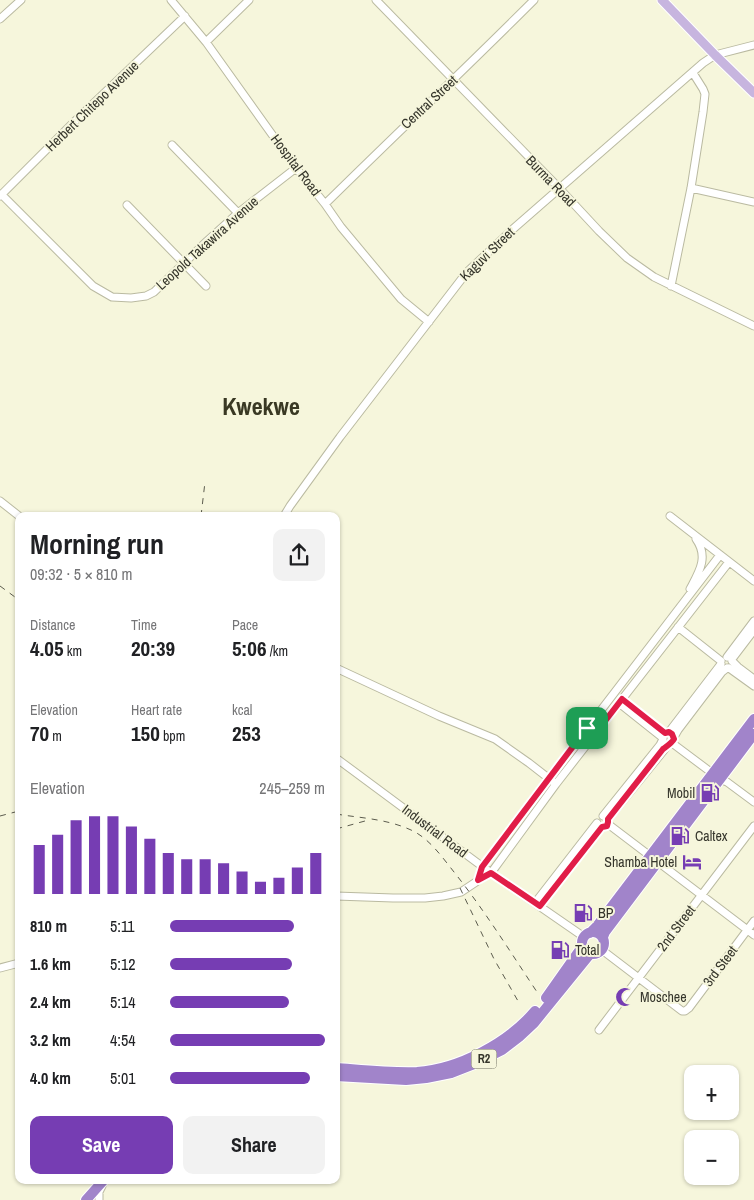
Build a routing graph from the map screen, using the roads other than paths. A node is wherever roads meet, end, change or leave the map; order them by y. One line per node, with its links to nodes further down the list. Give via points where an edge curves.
1 (21, 0): 8 (street)
2 (171, 0): 7 (street, Hospital Road)
3 (249, 0): 9 (street)
4 (376, 0): 13 (street, Burma Road)
5 (534, 0): 13 (street, Central Street)
6 (662, 0): 11 (main road)
7 (185, 16): 9 (street, Hospital Road); 19 (street, Herbert Chitepo Avenue)
8 (0, 19)
9 (206, 42): 16 (street, Hospital Road)
10 (754, 45): 11 (street)
11 (715, 55): 12 (street, Kaguvi Street); 14 (main road)
12 (693, 72): 17 (street, Kaguvi Street); 18 (street, via 705,94)
13 (453, 80): 17 (street, Burma Road); 21 (street, Central Street)
14 (754, 92)
15 (172, 145): 23 (street)
16 (296, 168): 21 (street, Hospital Road); 23 (street, Leopold Takawira Avenue)
17 (559, 188): 26 (street, Burma Road, via 627,258); 27 (street, Kaguvi Street, via 467,272)
18 (691, 188): 20 (street); 26 (street)
19 (1, 195): 24 (street, Leopold Takawira Avenue, via 93,286 112,297 146,296)
20 (754, 202)
21 (325, 204): 27 (street, Hospital Road, via 401,299)
22 (127, 205): 24 (street)
23 (238, 213): 24 (street, Leopold Takawira Avenue)
24 (184, 263): 25 (street)
25 (206, 286)
26 (671, 286): 28 (street, Burma Road)
27 (429, 322): 31 (street, Kaguvi Street, via 329,451)
28 (754, 326)
29 (0, 501): 30 (street)
30 (15, 512)
31 (286, 512)
32 (670, 516): 33 (street)
33 (694, 535): 34 (street); 37 (street, via 703,556)
34 (720, 555): 35 (street); 37 (street)
35 (729, 562): 36 (street); 39 (street)
36 (754, 581)
37 (684, 603): 47 (street)
38 (754, 621): 41 (street)
39 (679, 626): 41 (street); 45 (street)
40 (754, 630): 41 (street)
41 (727, 662): 43 (street); 44 (street); 50 (street)
42 (340, 670): 53 (street, via 495,739)
43 (754, 679)
44 (754, 686)
45 (621, 701): 48 (street); 50 (street)
46 (754, 719): 52 (highway, R2)
47 (587, 728): 48 (street); 53 (street)
48 (595, 734): 54 (street)
49 (754, 734): 52 (highway, R2)
50 (669, 738): 52 (street); 56 (street, via 660,745)
51 (340, 761): 59 (street, Industrial Road)
52 (719, 776): 55 (street); 58 (highway, R2)
53 (549, 778): 54 (street); 59 (street)
54 (556, 784): 60 (street)
55 (754, 802)
56 (604, 822): 58 (street); 64 (street)
57 (754, 826): 62 (street, 2nd Street)
58 (654, 859): 62 (street); 65 (highway, R2)
59 (482, 867): 60 (street, Industrial Road); 61 (street)
60 (491, 873): 61 (street); 64 (street, Industrial Road)
61 (478, 880): 63 (street, via 461,892 443,896)
62 (701, 895): 67 (street); 75 (street, 2nd Street)
63 (340, 896)
64 (538, 904): 69 (street, Industrial Road)
65 (618, 906): 68 (highway, R2); 69 (highway, R2)
66 (754, 922): 67 (street, 3rd Steet)
67 (751, 932): 75 (street, 3rd Steet, via 685,1011)
68 (603, 937): 69 (highway, via 597,933); 70 (highway, R2)
69 (585, 939): 71 (highway, via 587,953); 74 (highway, R2)
70 (602, 950): 71 (highway, via 598,954); 75 (street)
71 (590, 954): 74 (highway, R2)
72 (15, 964): 73 (street)
73 (0, 968)
74 (568, 975): 77 (highway, R2, via 519,1027 465,1060 420,1072); 78 (highway, R2, via 534,1023 502,1050 474,1064 451,1073 419,1079)
75 (638, 979): 76 (street, 2nd Street)
76 (599, 1030)
77 (340, 1068)
78 (340, 1076)
79 (101, 1184): 81 (highway)
80 (103, 1184): 82 (street)
81 (86, 1200)
82 (99, 1200)

